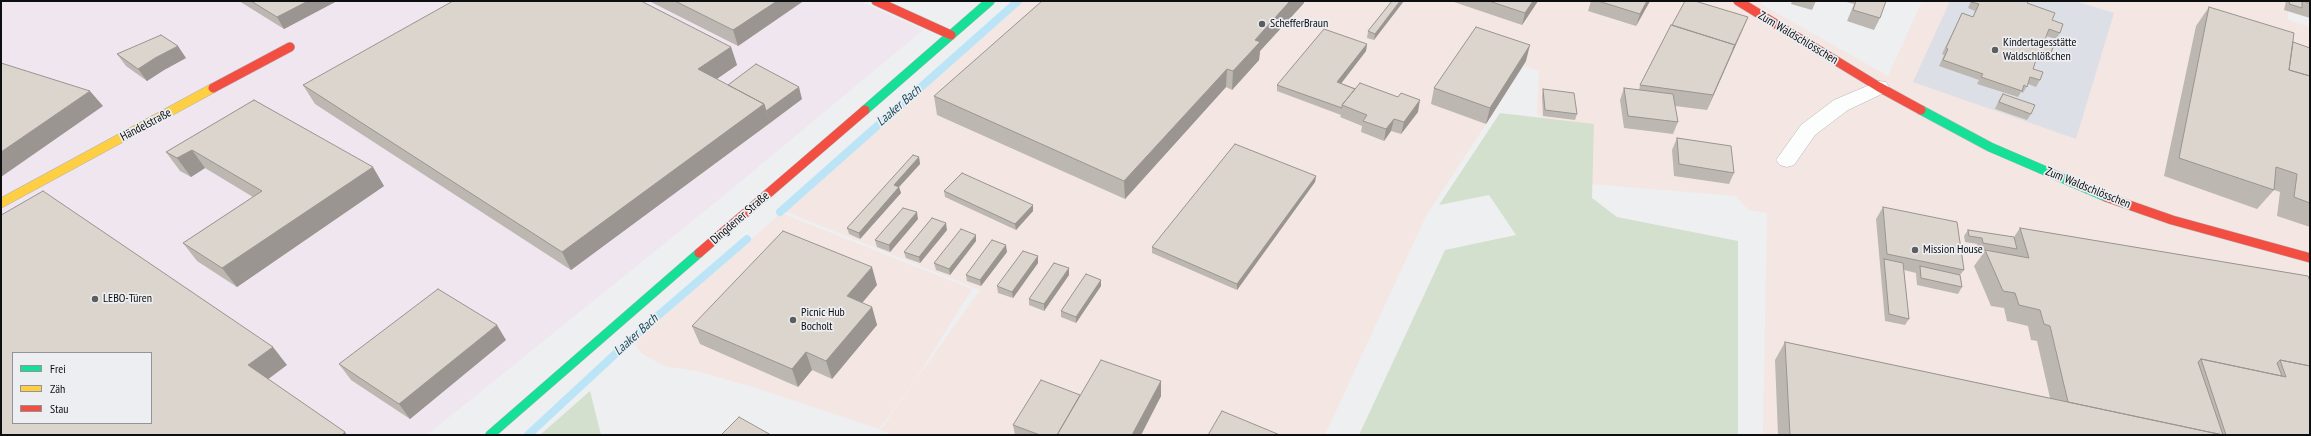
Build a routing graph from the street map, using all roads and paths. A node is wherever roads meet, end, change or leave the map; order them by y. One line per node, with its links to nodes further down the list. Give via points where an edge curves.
1 (876, 1): 4 (street)
2 (990, 1): 4 (street, Dingdener Straße)
3 (1738, 1): 6 (street, Zum Waldschlösschen)
4 (951, 35): 10 (street, Dingdener Straße)
5 (290, 47): 8 (street, Händelstraße)
6 (1879, 87): 7 (street, via 1841,105 1808,130); 9 (street, Zum Waldschlösschen, via 1990,147 2095,193 2172,220)
7 (1787, 160)
8 (1, 203)
9 (2310, 258)
10 (490, 435)

